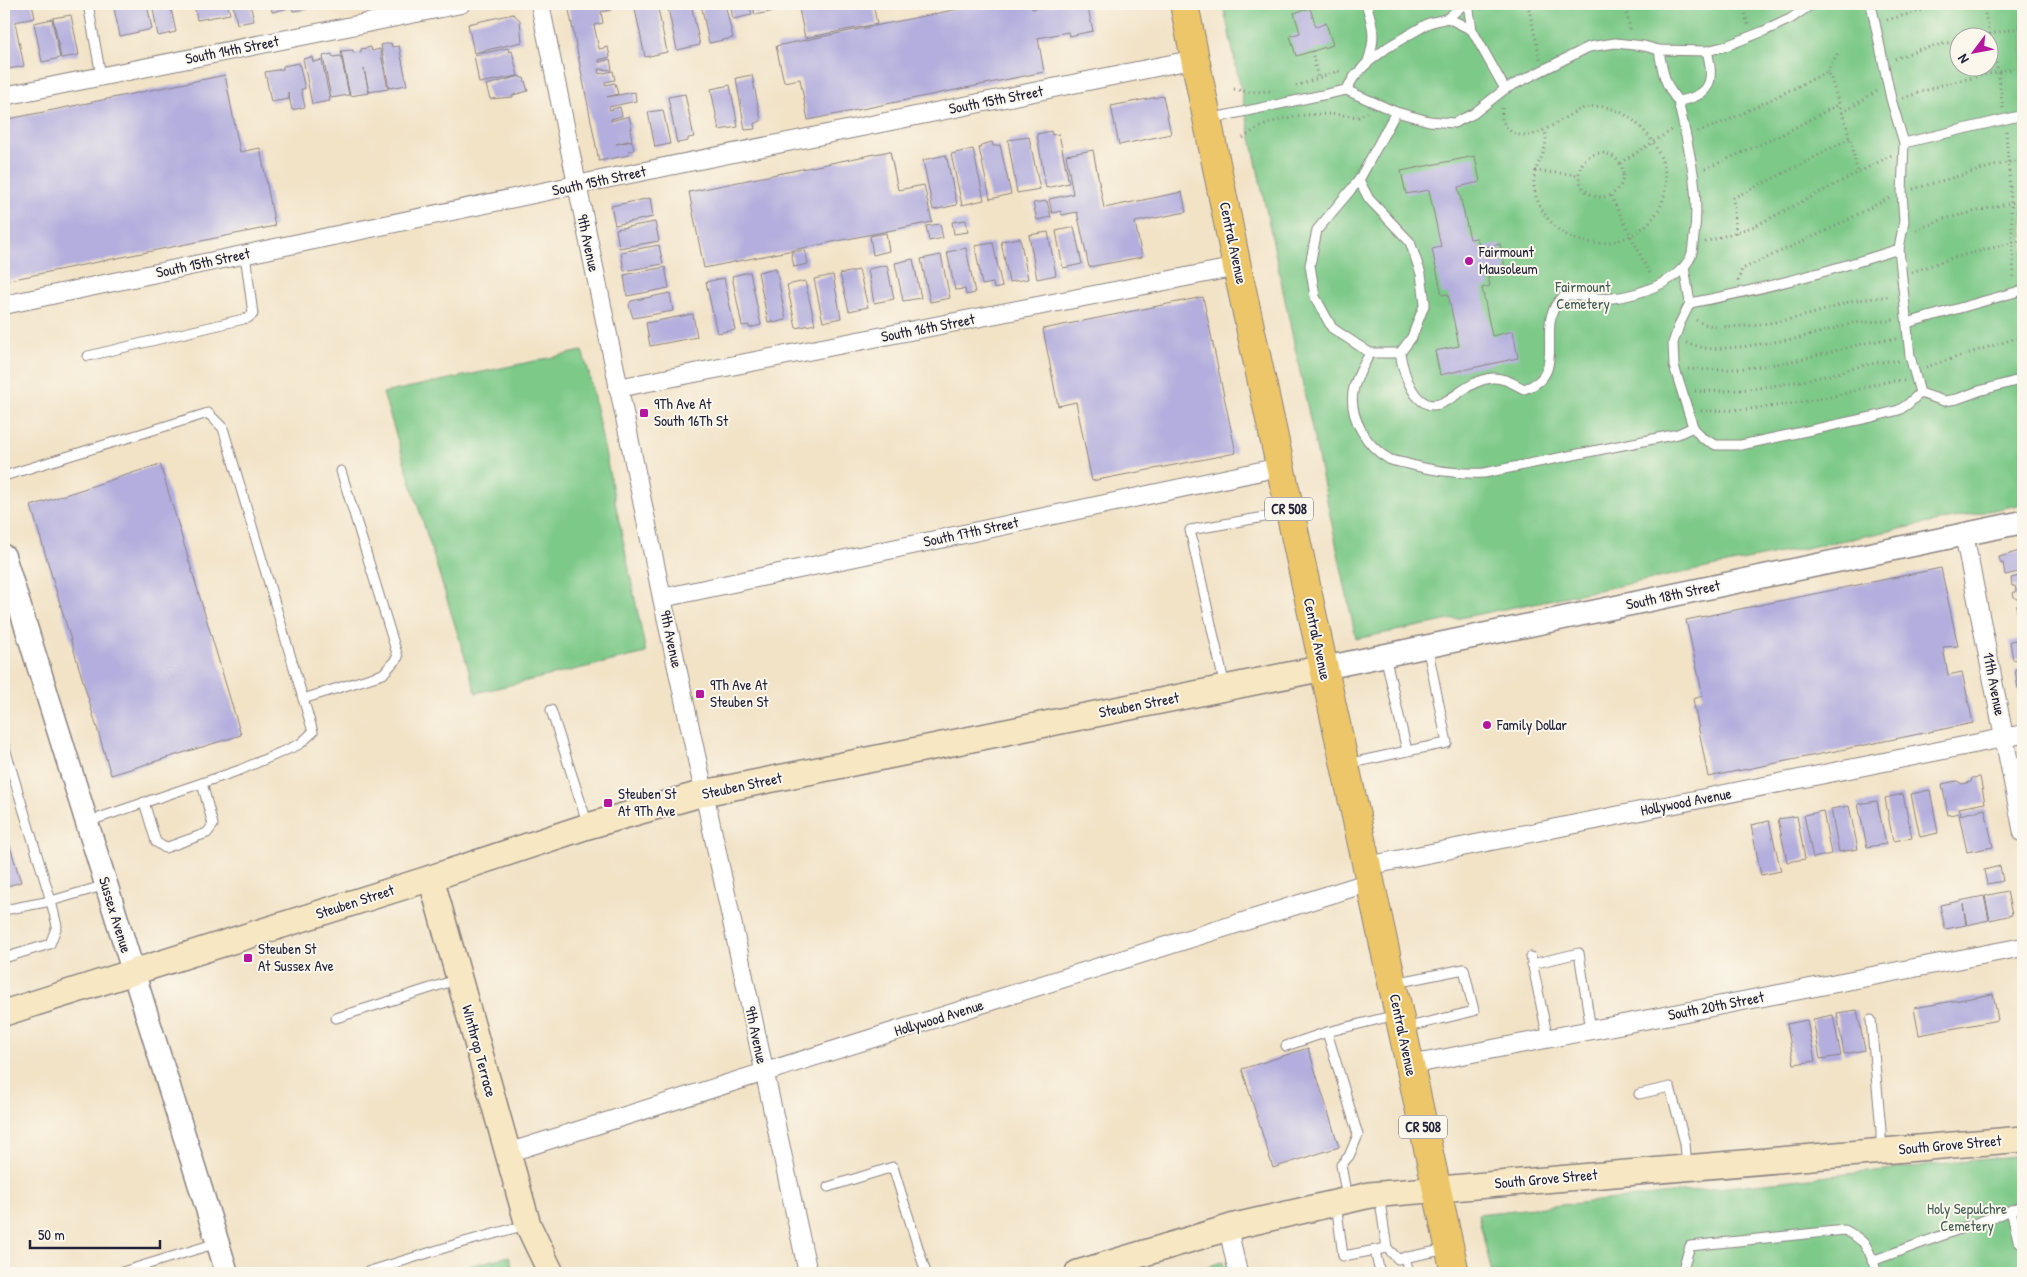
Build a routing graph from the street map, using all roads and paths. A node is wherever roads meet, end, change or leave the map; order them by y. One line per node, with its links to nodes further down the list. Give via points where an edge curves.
1 (88, 4): 35 (lane)
2 (461, 4): 35 (street, South 14th Street)
3 (540, 4): 72 (street, 9th Avenue)
4 (1184, 4): 28 (main road, Central Avenue / CR 508)
5 (1366, 4): 30 (lane, via 1373,24 1373,48)
6 (1500, 4): 14 (path)
7 (1528, 4): 32 (path)
8 (1624, 4): 21 (path)
9 (1743, 4): 18 (path)
10 (1812, 4): 27 (lane, via 1764,31)
11 (1871, 4): 40 (lane)
12 (1944, 4): 16 (path)
13 (1983, 4): 19 (path)
14 (1467, 6): 15 (lane); 20 (lane)
15 (1448, 18): 20 (lane); 30 (lane, via 1429,23)
16 (1882, 22)
17 (2023, 27): 22 (path)
18 (1748, 28)
19 (1989, 28)
20 (1472, 30): 45 (lane)
21 (1631, 32)
22 (2000, 32)
23 (1950, 42): 29 (path)
24 (1659, 50): 27 (lane); 32 (lane, via 1615,43 1589,47); 48 (lane, via 1666,84)
25 (1312, 51): 37 (path)
26 (1839, 51): 33 (path)
27 (1707, 52): 48 (lane, via 1712,79 1707,88 1696,96)
28 (1196, 59): 54 (main road, Central Avenue / CR 508); 72 (street, South 15th Street)
29 (1890, 61)
30 (1366, 64): 36 (lane)
31 (2023, 66): 34 (path)
32 (1542, 69): 45 (lane)
33 (1827, 72): 50 (path); 58 (path, via 1729,120)
34 (2000, 72)
35 (100, 76): 46 (street, South 14th Street)
36 (1354, 77): 37 (path, via 1338,71); 44 (lane)
37 (1318, 78): 41 (path)
38 (1972, 78): 47 (path)
39 (1999, 78): 55 (path)
40 (1888, 85): 52 (path); 62 (lane)
41 (1293, 86)
42 (1234, 89): 43 (path, via 1248,92)
43 (1278, 90)
44 (1346, 90): 49 (lane); 54 (lane)
45 (1501, 91): 51 (lane, via 1473,114 1454,122 1429,122); 57 (path, via 1502,116 1510,130 1525,135)
46 (4, 96)
47 (1899, 100)
48 (1678, 101): 56 (lane)
49 (1376, 103): 51 (lane); 59 (path, via 1362,117 1316,114 1284,119 1254,129)
50 (1839, 104): 52 (path); 67 (path, via 1781,136)
51 (1396, 112): 71 (lane)
52 (1842, 113): 60 (path)
53 (2023, 114): 55 (lane)
54 (1208, 119): 86 (main road, Central Avenue / CR 508)
55 (2005, 119): 62 (lane); 65 (path)
56 (1683, 124): 58 (lane); 61 (path)
57 (1545, 130): 61 (path, via 1578,110 1594,106 1623,113 1640,125); 68 (path, via 1546,144)
58 (1686, 136): 87 (lane, via 1697,217 1692,255)
59 (1243, 138)
60 (1850, 138): 69 (path); 78 (path, via 1732,198)
61 (1653, 143): 66 (path); 80 (path, via 1663,162 1664,198 1657,214)
62 (1904, 143): 84 (lane, via 1904,221)
63 (1894, 154): 69 (path)
64 (2023, 159): 65 (path)
65 (2008, 162): 73 (path); 77 (path)
66 (1620, 163): 70 (path, via 1608,154 1598,153 1585,161); 75 (path, via 1624,175 1622,183)
67 (1702, 170)
68 (1535, 171): 70 (path); 80 (path, via 1534,188 1543,210 1566,234 1596,244)
69 (1858, 174): 78 (path, via 1788,211)
70 (1579, 175): 75 (path, via 1588,193)
71 (1359, 180): 101 (lane, via 1317,230 1310,265 1315,297 1332,328); 102 (lane, via 1369,199 1410,242 1421,274 1425,303 1412,337)
72 (576, 185): 85 (street, South 15th Street); 109 (street, 9th Avenue)
73 (1912, 189)
74 (1893, 195): 92 (path, via 1830,229 1742,269 1738,276)
75 (1611, 196): 80 (path)
76 (2023, 200): 77 (path)
77 (2011, 202): 79 (path); 83 (path)
78 (1736, 232): 82 (path)
79 (1911, 232)
80 (1632, 236): 90 (path)
81 (2023, 240): 83 (path)
82 (1702, 242)
83 (2013, 242): 88 (path); 89 (path)
84 (1899, 249): 92 (lane, via 1840,268); 97 (lane)
85 (245, 254): 95 (street, South 15th Street); 103 (lane, via 252,314 248,318)
86 (1237, 267): 109 (street, South 16th Street); 114 (main road, Central Avenue / CR 508)
87 (1684, 267): 90 (lane); 94 (lane)
88 (1912, 272)
89 (2014, 283)
90 (1656, 286): 102 (lane, via 1612,298 1567,295 1558,302 1552,314 1546,376 1537,385 1524,389 1507,380 1494,378 1468,386 1442,403 1424,402 1413,393 1407,381)
91 (2023, 290): 97 (lane)
92 (1737, 294): 94 (lane)
93 (1890, 296): 96 (path, via 1852,302 1786,320 1748,325 1713,326)
94 (1690, 302): 113 (lane, via 1673,343 1674,366)
95 (4, 305)
96 (1693, 318)
97 (1903, 321): 100 (path, via 1853,323 1800,338 1741,347 1708,349); 111 (lane)
98 (2023, 336): 106 (path)
99 (1900, 339): 105 (path, via 1736,369)
100 (1680, 342)
101 (1370, 353): 102 (lane); 113 (lane, via 1354,390 1352,408 1360,428 1390,459 1427,469 1461,474 1484,473 1678,434)
102 (1400, 353)
103 (88, 356)
104 (1903, 361): 110 (path, via 1876,362 1816,378 1760,386)
105 (1683, 368)
106 (1923, 368)
107 (2023, 379): 111 (lane, via 1944,401)
108 (1906, 382): 112 (path, via 1886,381 1838,395 1783,405)
109 (618, 388): 121 (street, 9th Avenue)
110 (1688, 390)
111 (1920, 393): 113 (lane, via 1898,410 1741,445 1716,446 1702,438)
112 (1696, 411)
113 (1693, 427)
114 (1280, 467): 117 (main road, Central Avenue / CR 508); 121 (street, South 17th Street)
115 (341, 471): 126 (lane, via 398,657 383,674)
116 (4, 476): 126 (lane, via 208,413 223,428)
117 (1290, 512): 124 (main road, Central Avenue / CR 508); 125 (lane, via 1190,530)
118 (2023, 522): 119 (street, South 18th Street)
119 (1964, 534): 122 (street, South 18th Street); 129 (street, 11th Avenue)
120 (4, 556): 136 (street, Sussex Avenue)
121 (662, 598): 134 (street, 9th Avenue)
122 (1427, 646): 123 (street, South 18th Street); 131 (lane, via 1447,743)
123 (1385, 655): 124 (street, South 18th Street); 131 (lane)
124 (1324, 668): 125 (main road, Steuben Street); 132 (main road, Central Avenue / CR 508)
125 (1226, 688): 134 (main road, Steuben Street)
126 (303, 699): 133 (lane, via 313,732 300,744)
127 (552, 710): 137 (lane)
128 (2023, 734): 129 (street, Hollywood Avenue)
129 (2004, 737): 138 (street, 11th Avenue); 139 (street, Hollywood Avenue)
130 (4, 745): 142 (lane)
131 (1407, 751): 132 (lane)
132 (1345, 765): 139 (main road, Central Avenue / CR 508)
133 (202, 783): 135 (lane); 135 (lane, via 213,825 207,833 166,848 156,842)
134 (704, 793): 137 (main road, Steuben Street); 158 (street, 9th Avenue)
135 (144, 802): 136 (lane)
136 (86, 822): 141 (street, Sussex Avenue)
137 (588, 826): 140 (main road, Steuben Street)
138 (2023, 833)
139 (1368, 874): 148 (main road, Central Avenue / CR 508); 158 (street, Hollywood Avenue)
140 (431, 878): 146 (main road, Steuben Street); 147 (main road, Winthrop Terrace)
141 (106, 884): 142 (lane); 146 (street, Sussex Avenue)
142 (51, 901): 143 (lane); 145 (lane, via 57,926 50,944)
143 (4, 910)
144 (2023, 947): 153 (street, South 20th Street)
145 (4, 958)
146 (133, 972): 149 (main road, Steuben Street); 172 (street, Sussex Avenue)
147 (459, 979): 150 (lane); 162 (main road, Winthrop Terrace)
148 (1392, 984): 152 (main road, Central Avenue / CR 508); 152 (lane, via 1464,969 1474,1011)
149 (4, 1013)
150 (336, 1018)
151 (1871, 1020): 161 (lane)
152 (1400, 1021): 154 (lane); 157 (main road, Central Avenue / CR 508)
153 (1591, 1030): 155 (street, South 20th Street); 155 (lane, via 1579,953 1531,960)
154 (1327, 1032): 156 (lane); 167 (lane, via 1358,1135 1342,1166)
155 (1548, 1039): 157 (street, South 20th Street)
156 (1286, 1046)
157 (1410, 1065): 165 (main road, Central Avenue / CR 508)
158 (764, 1073): 162 (street, Hollywood Avenue); 184 (street, 9th Avenue)
159 (1639, 1094): 163 (lane, via 1670,1087 1685,1143)
160 (2023, 1139): 161 (main road, South Grove Street)
161 (1880, 1151): 163 (main road, South Grove Street)
162 (507, 1153): 170 (main road, Winthrop Terrace)
163 (1687, 1168): 165 (main road, South Grove Street)
164 (828, 1187): 185 (lane, via 892,1167)
165 (1436, 1188): 166 (main road, South Grove Street); 177 (main road, Central Avenue / CR 508)
166 (1379, 1194): 167 (main road, South Grove Street); 174 (lane)
167 (1341, 1202): 171 (main road, South Grove Street); 175 (lane, via 1343,1256)
168 (2023, 1206): 169 (lane)
169 (2011, 1210): 173 (lane, via 2018,1240); 178 (lane)
170 (528, 1225): 181 (lane); 182 (main road, Winthrop Terrace); 183 (main road, Winthrop Terrace)
171 (1228, 1228): 186 (main road, South Grove Street); 187 (street)
172 (217, 1243): 179 (lane); 180 (street, Sussex Avenue)
173 (2023, 1245)
174 (1387, 1248): 175 (lane); 176 (lane, via 1398,1259)
175 (1375, 1251): 188 (lane)
176 (1405, 1258): 177 (lane); 189 (lane)
177 (1452, 1261)
178 (1872, 1261): 190 (lane, via 1862,1239 1844,1230 1690,1246 1684,1265); 191 (lane)
179 (119, 1273)
180 (227, 1273)
181 (364, 1273)
182 (533, 1273)
183 (551, 1273)
184 (808, 1273)
185 (926, 1273)
186 (1078, 1273)
187 (1238, 1273)
188 (1380, 1273)
189 (1408, 1273)
190 (1686, 1273)
191 (1876, 1273)

